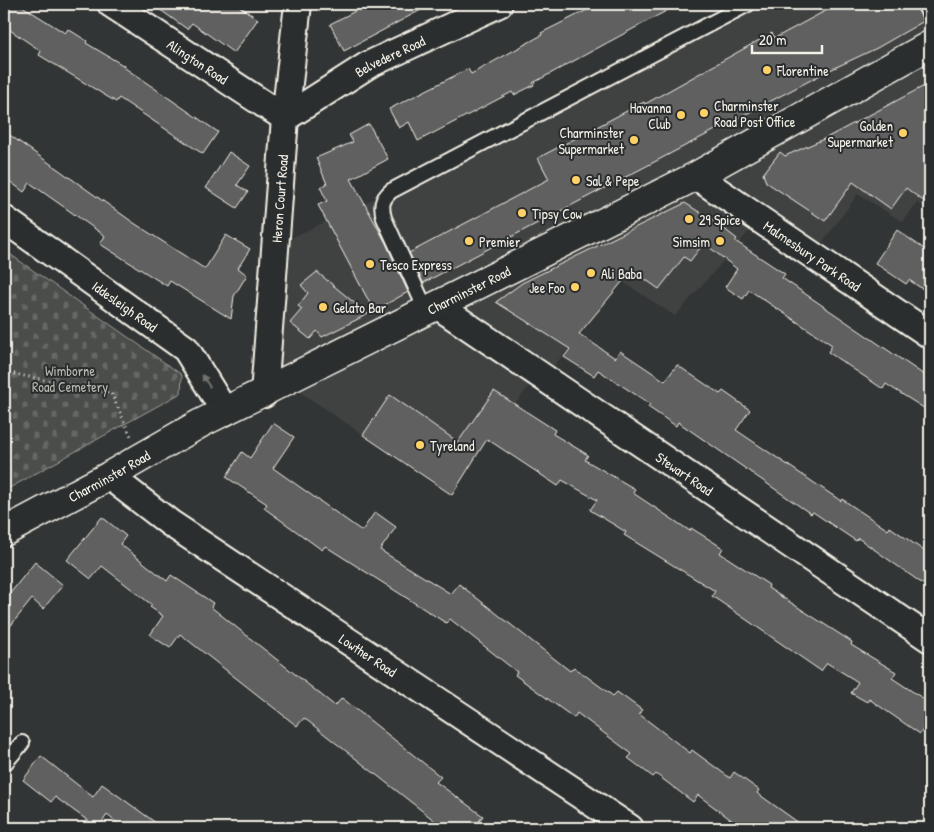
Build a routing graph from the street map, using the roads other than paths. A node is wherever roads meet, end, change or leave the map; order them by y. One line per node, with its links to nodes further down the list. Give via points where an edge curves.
1 (111, 4): 8 (street, Alington Road)
2 (298, 4): 8 (street, Heron Court Road)
3 (499, 4): 8 (street, Belvedere Road, via 368,65)
4 (748, 4): 11 (lane, via 383,198 384,218)
5 (924, 4): 6 (lane)
6 (930, 14)
7 (930, 45): 9 (main road, Charminster Road)
8 (285, 118): 13 (street, Heron Court Road)
9 (696, 176): 11 (main road, Charminster Road); 12 (street, Malmesbury Park Road)
10 (4, 218): 14 (street, Iddesleigh Road, one-way to 10, via 186,350)
11 (433, 309): 13 (main road, Charminster Road); 17 (street, Stewart Road)
12 (930, 335)
13 (264, 394): 14 (main road, Charminster Road)
14 (225, 412): 15 (main road, Charminster Road)
15 (109, 476): 16 (main road, Charminster Road); 20 (street, Lowther Road, via 170,522)
16 (4, 532)
17 (930, 639)
18 (22, 744): 19 (lane)
19 (4, 764)
20 (630, 828)

